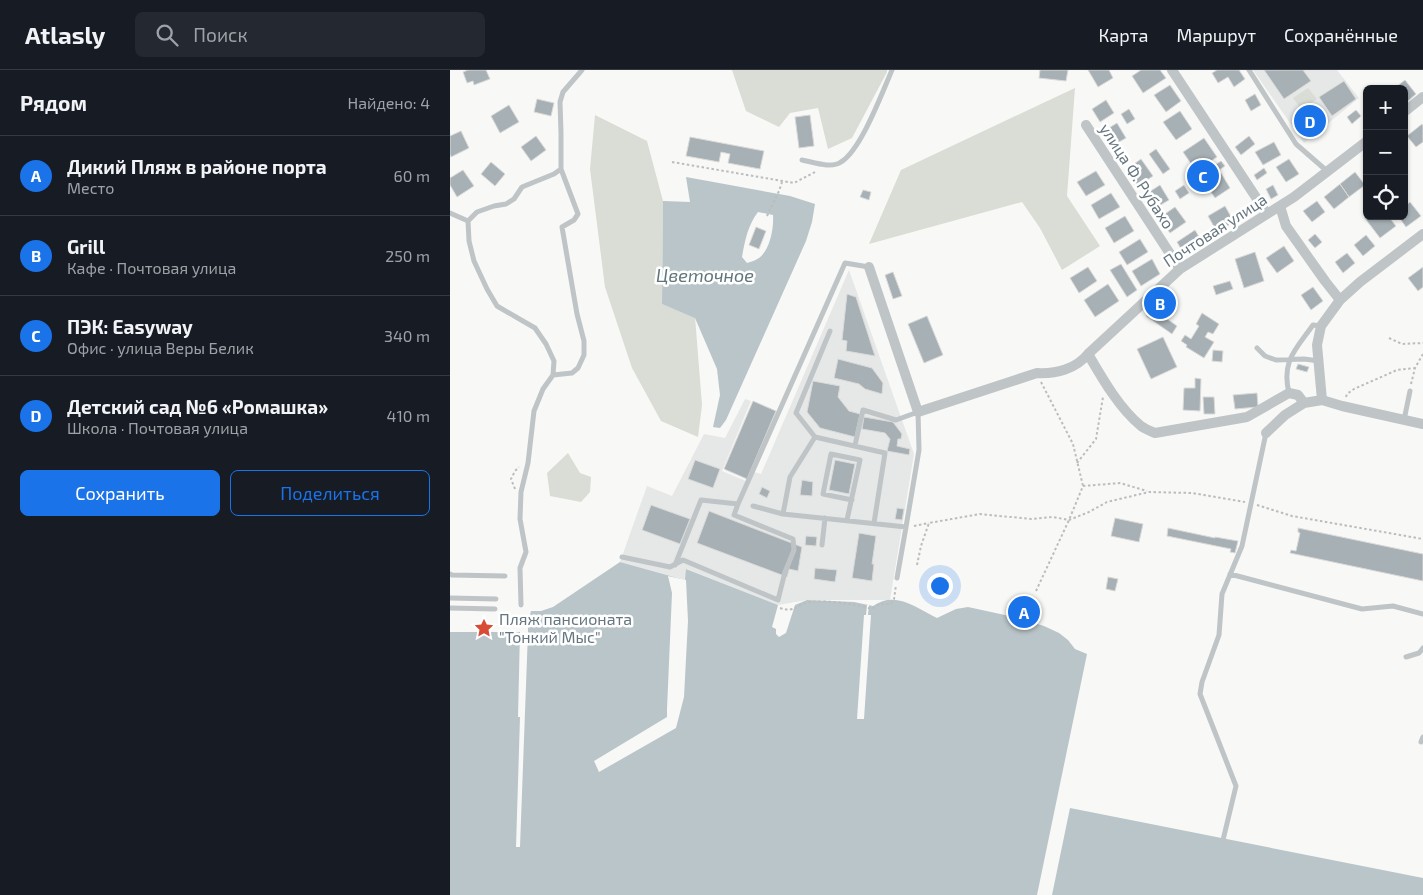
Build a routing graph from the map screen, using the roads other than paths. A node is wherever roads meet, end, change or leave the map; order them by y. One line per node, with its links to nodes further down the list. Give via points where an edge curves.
1 (582, 70): 10 (lane, via 560,102)
2 (892, 70): 9 (lane, via 852,152 840,163 828,165)
3 (1172, 70): 14 (street)
4 (1249, 70): 11 (lane, via 1296,144)
5 (1423, 97): 6 (street)
6 (1408, 109)
7 (1086, 125): 18 (street, улица Ф. Рубахо)
8 (1363, 144): 11 (street, Почтовая улица)
9 (802, 160)
10 (561, 169): 15 (lane, via 522,187 506,204 477,212); 26 (lane, via 578,214 562,227 584,355 572,373)
11 (1327, 171): 12 (street, Почтовая улица)
12 (1280, 206): 14 (street, Почтовая улица); 19 (street, via 1286,226)
13 (450, 213): 15 (lane)
14 (1266, 214): 18 (street, Почтовая улица)
15 (468, 221): 26 (lane, via 474,261 487,289 497,306 535,328 554,361)
16 (1423, 234): 19 (street)
17 (869, 267): 31 (street); 38 (lane, via 844,263)
18 (1180, 269): 23 (street, Почтовая улица)
19 (1340, 300): 20 (street)
20 (1321, 326): 24 (lane, via 1313,325); 25 (street, via 1317,345)
21 (830, 331): 35 (lane, via 796,413)
22 (1257, 348): 24 (lane, via 1276,360)
23 (1088, 354): 28 (street, via 1124,408 1142,427 1155,433 1246,417); 31 (street, Почтовая улица, via 1082,362 1051,374 1037,373)
24 (1289, 359): 25 (lane); 28 (lane, via 1286,381)
25 (1319, 361): 29 (street)
26 (553, 376): 54 (lane, via 543,389 534,411 528,463 520,492 520,520 526,552 520,568)
27 (1410, 391): 32 (lane)
28 (1289, 393): 30 (street, via 1298,395)
29 (1322, 400): 30 (street); 32 (street)
30 (1304, 403): 34 (street)
31 (918, 412): 36 (lane, via 896,420 863,410); 44 (lane, via 919,450)
32 (1404, 420): 33 (street)
33 (1423, 424)
34 (1266, 433): 49 (lane, via 1242,546)
35 (815, 437): 36 (lane); 40 (lane, via 790,477)
36 (855, 445): 43 (lane, via 884,452)
37 (852, 500): 37 (lane, via 860,460 831,454 823,494); 42 (lane)
38 (738, 504): 47 (lane, via 701,500); 47 (lane, via 734,515 793,539 794,550 778,600 683,560)
39 (753, 506): 40 (lane)
40 (782, 514): 41 (lane)
41 (826, 518): 42 (lane); 45 (lane)
42 (847, 520): 43 (lane)
43 (874, 523): 44 (lane)
44 (906, 527): 51 (lane)
45 (822, 545)
46 (622, 557): 47 (lane, via 670,567)
47 (675, 565)
48 (450, 574): 50 (lane)
49 (1230, 574): 57 (lane, via 1362,609 1393,606); 60 (lane, via 1222,594 1219,635 1200,694 1236,786)
50 (505, 576)
51 (897, 578)
52 (450, 598): 53 (lane)
53 (496, 599)
54 (520, 605)
55 (450, 608): 56 (lane)
56 (494, 609)
57 (1423, 614)
58 (1423, 648): 59 (lane)
59 (1406, 657)
60 (1223, 840)

